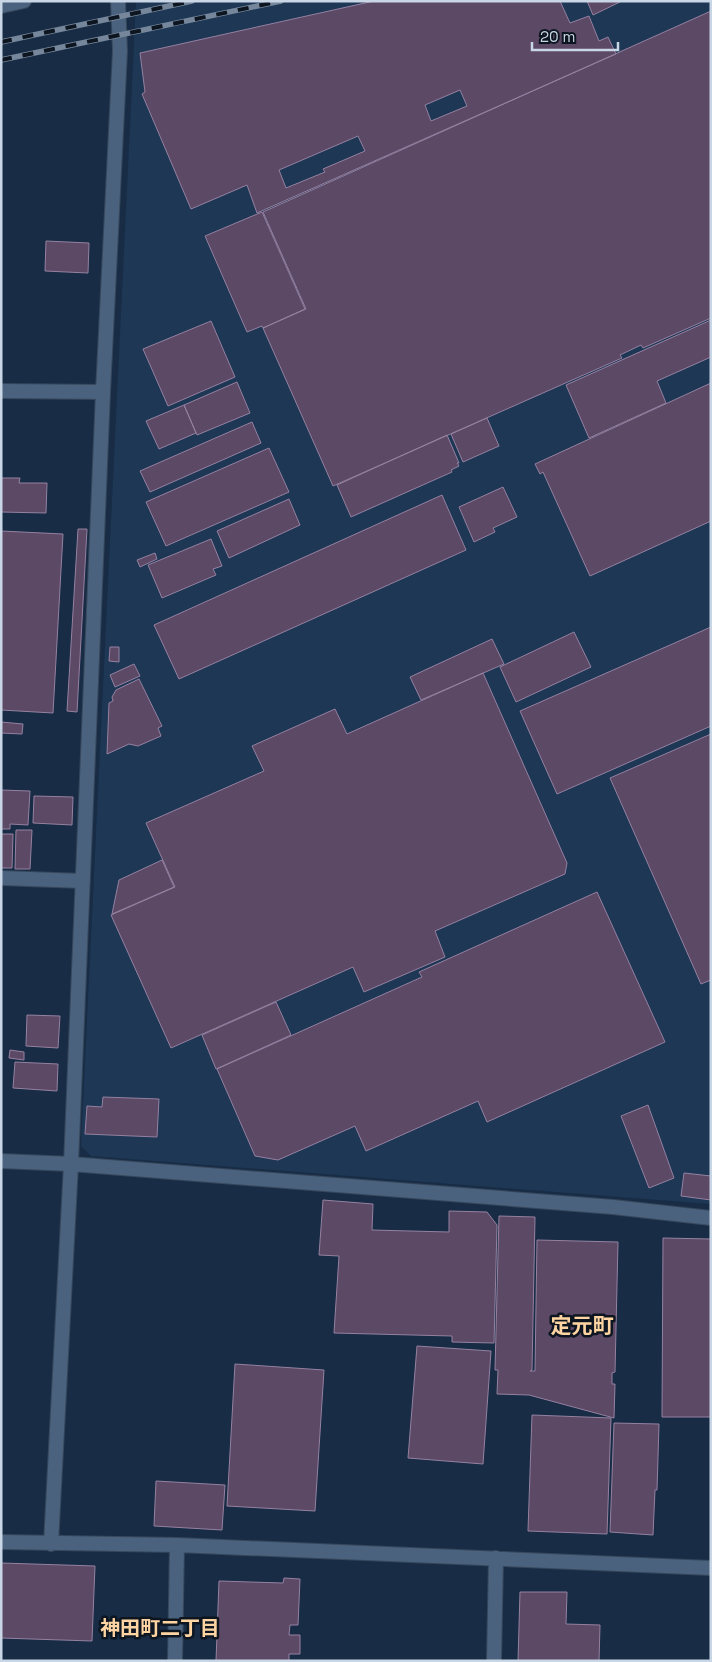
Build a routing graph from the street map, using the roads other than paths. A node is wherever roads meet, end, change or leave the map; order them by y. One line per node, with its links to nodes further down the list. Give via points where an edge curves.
1 (24, 1): 3 (street)
2 (118, 1): 5 (street, via 120,51)
3 (1, 6)
4 (1, 391): 5 (street)
5 (103, 392): 7 (street)
6 (1, 878): 7 (street)
7 (83, 881): 9 (street)
8 (1, 1161): 9 (street)
9 (71, 1164): 10 (street, via 604,1206); 12 (street)
10 (711, 1218)
11 (1, 1542): 12 (street)
12 (51, 1544): 13 (street)
13 (178, 1544): 14 (street); 16 (street)
14 (496, 1558): 15 (street); 17 (street)
15 (711, 1568)
16 (175, 1661)
17 (494, 1661)

